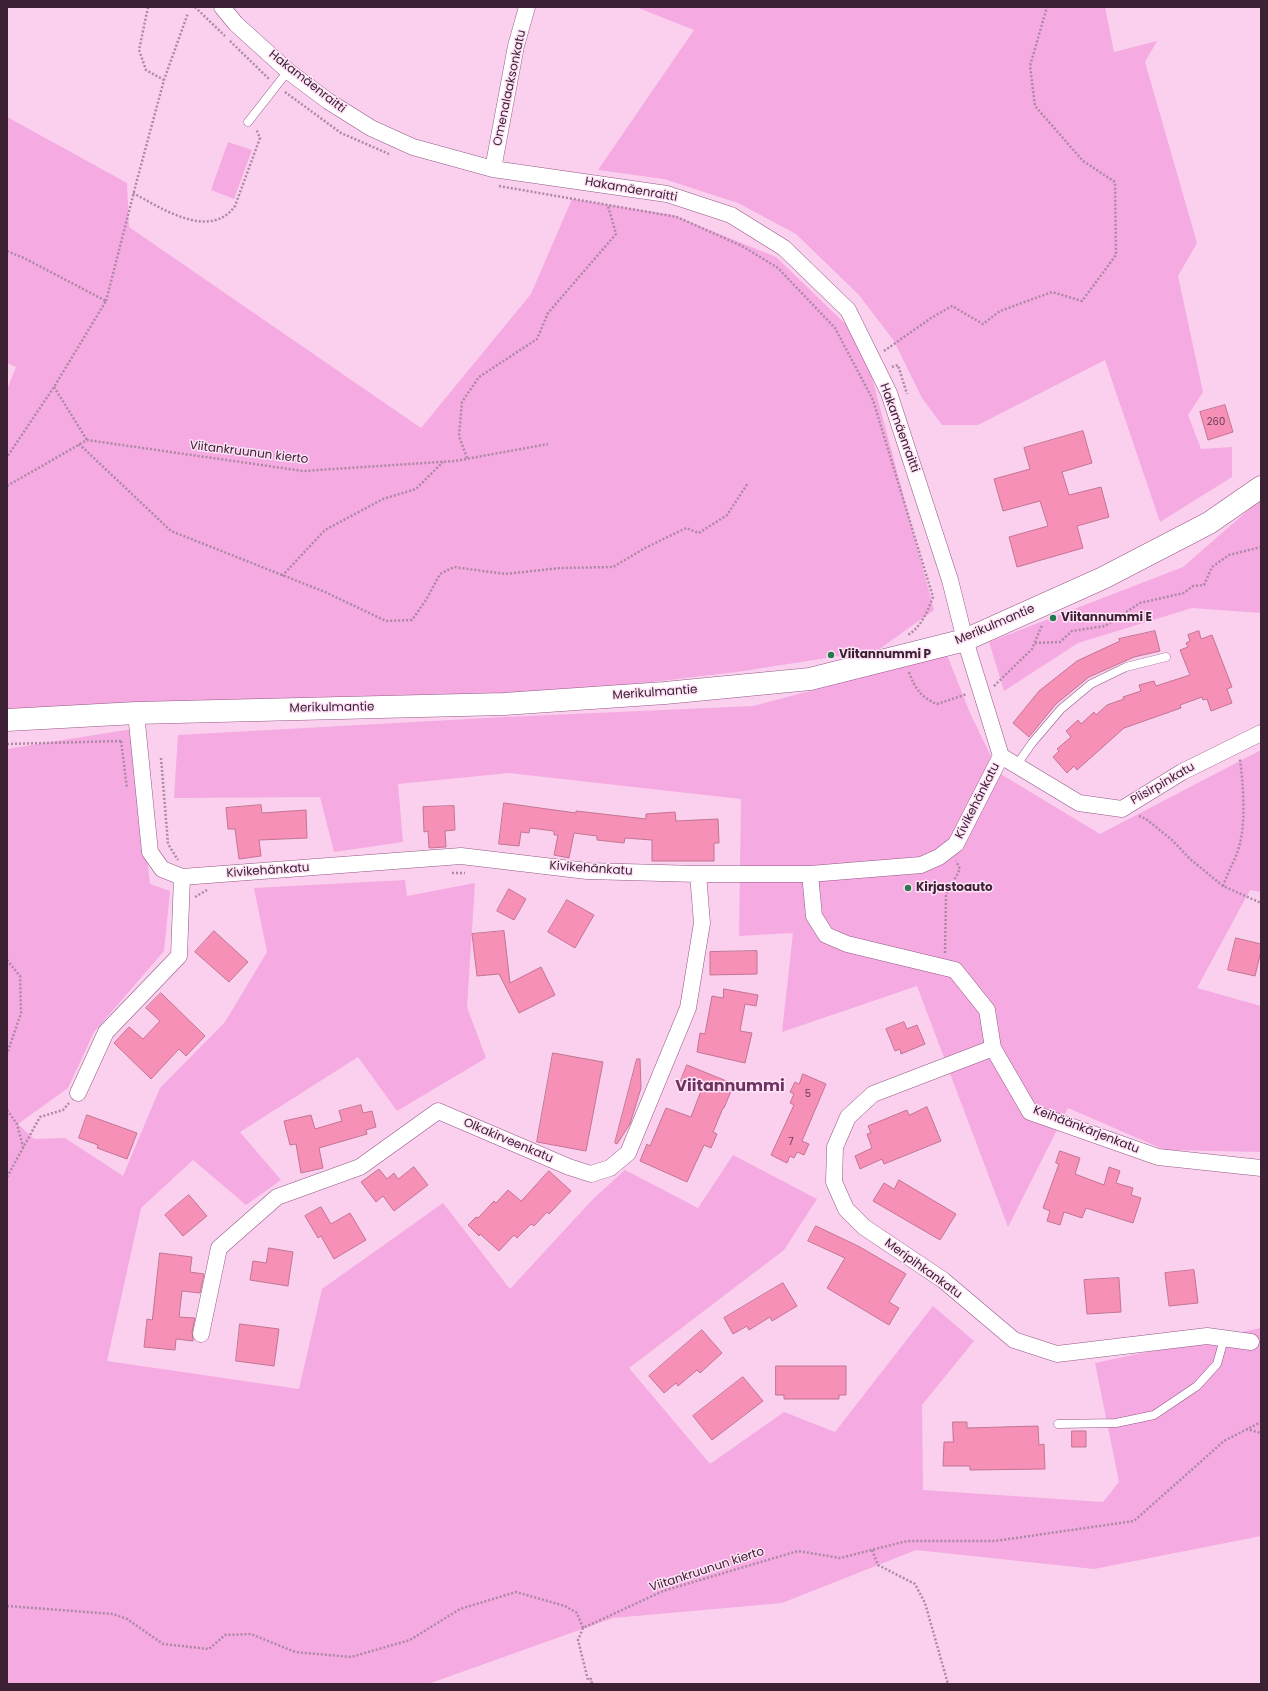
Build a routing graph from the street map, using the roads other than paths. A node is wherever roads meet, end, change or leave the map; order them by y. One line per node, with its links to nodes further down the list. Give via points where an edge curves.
1 (222, 7): 3 (street, Hakamäenraitti, via 236,24)
2 (528, 7): 5 (street, Omenalaaksonkatu, via 516,46)
3 (288, 71): 4 (lane); 5 (street, Hakamäenraitti, via 328,102 371,128 413,147)
4 (248, 122)
5 (493, 169): 7 (street, Hakamäenraitti, via 667,194 731,215 784,248 848,310 889,393 935,531)
6 (1261, 487): 7 (street, Merikulmantie, via 1209,523 1103,578)
7 (965, 640): 9 (street, Merikulmantie, via 810,679 665,693 504,704); 12 (street, Kivikehänkatu)
8 (1166, 657): 13 (lane, via 1126,667 1091,684 1061,709)
9 (136, 713): 10 (street, Merikulmantie); 14 (street, via 150,852 162,868)
10 (7, 720)
11 (1261, 733): 13 (street, Piisirpinkatu, via 1182,772 1122,809 1078,803)
12 (1001, 756): 13 (street, Piisirpinkatu); 16 (street, Kivikehänkatu, via 956,844 939,857 921,866)
13 (1016, 766)
14 (181, 870): 15 (street, Kivikehänkatu, via 462,856 587,871); 18 (street, via 179,956 106,1032)
15 (698, 874): 16 (street, Kivikehänkatu); 20 (street, Olkakirveenkatu, via 702,923 688,1008 628,1153 610,1168 592,1174 569,1167 438,1111 360,1167 277,1197 219,1248)
16 (810, 874): 17 (street, Keihäänkärjenkatu, via 814,916 826,935 847,944 955,970 987,1010)
17 (993, 1048): 19 (street, Keihäänkärjenkatu, via 1030,1112 1158,1157); 21 (street, Meripihkankatu, via 873,1094 848,1117 835,1147 834,1182 846,1209 864,1227 943,1280 1014,1340 1057,1354 1207,1336)
18 (78, 1093)
19 (1261, 1168)
20 (201, 1334)
21 (1224, 1338): 22 (street, Meripihkankatu); 23 (lane, via 1217,1364 1197,1386 1154,1415 1116,1423)
22 (1251, 1342)
23 (1058, 1424)

